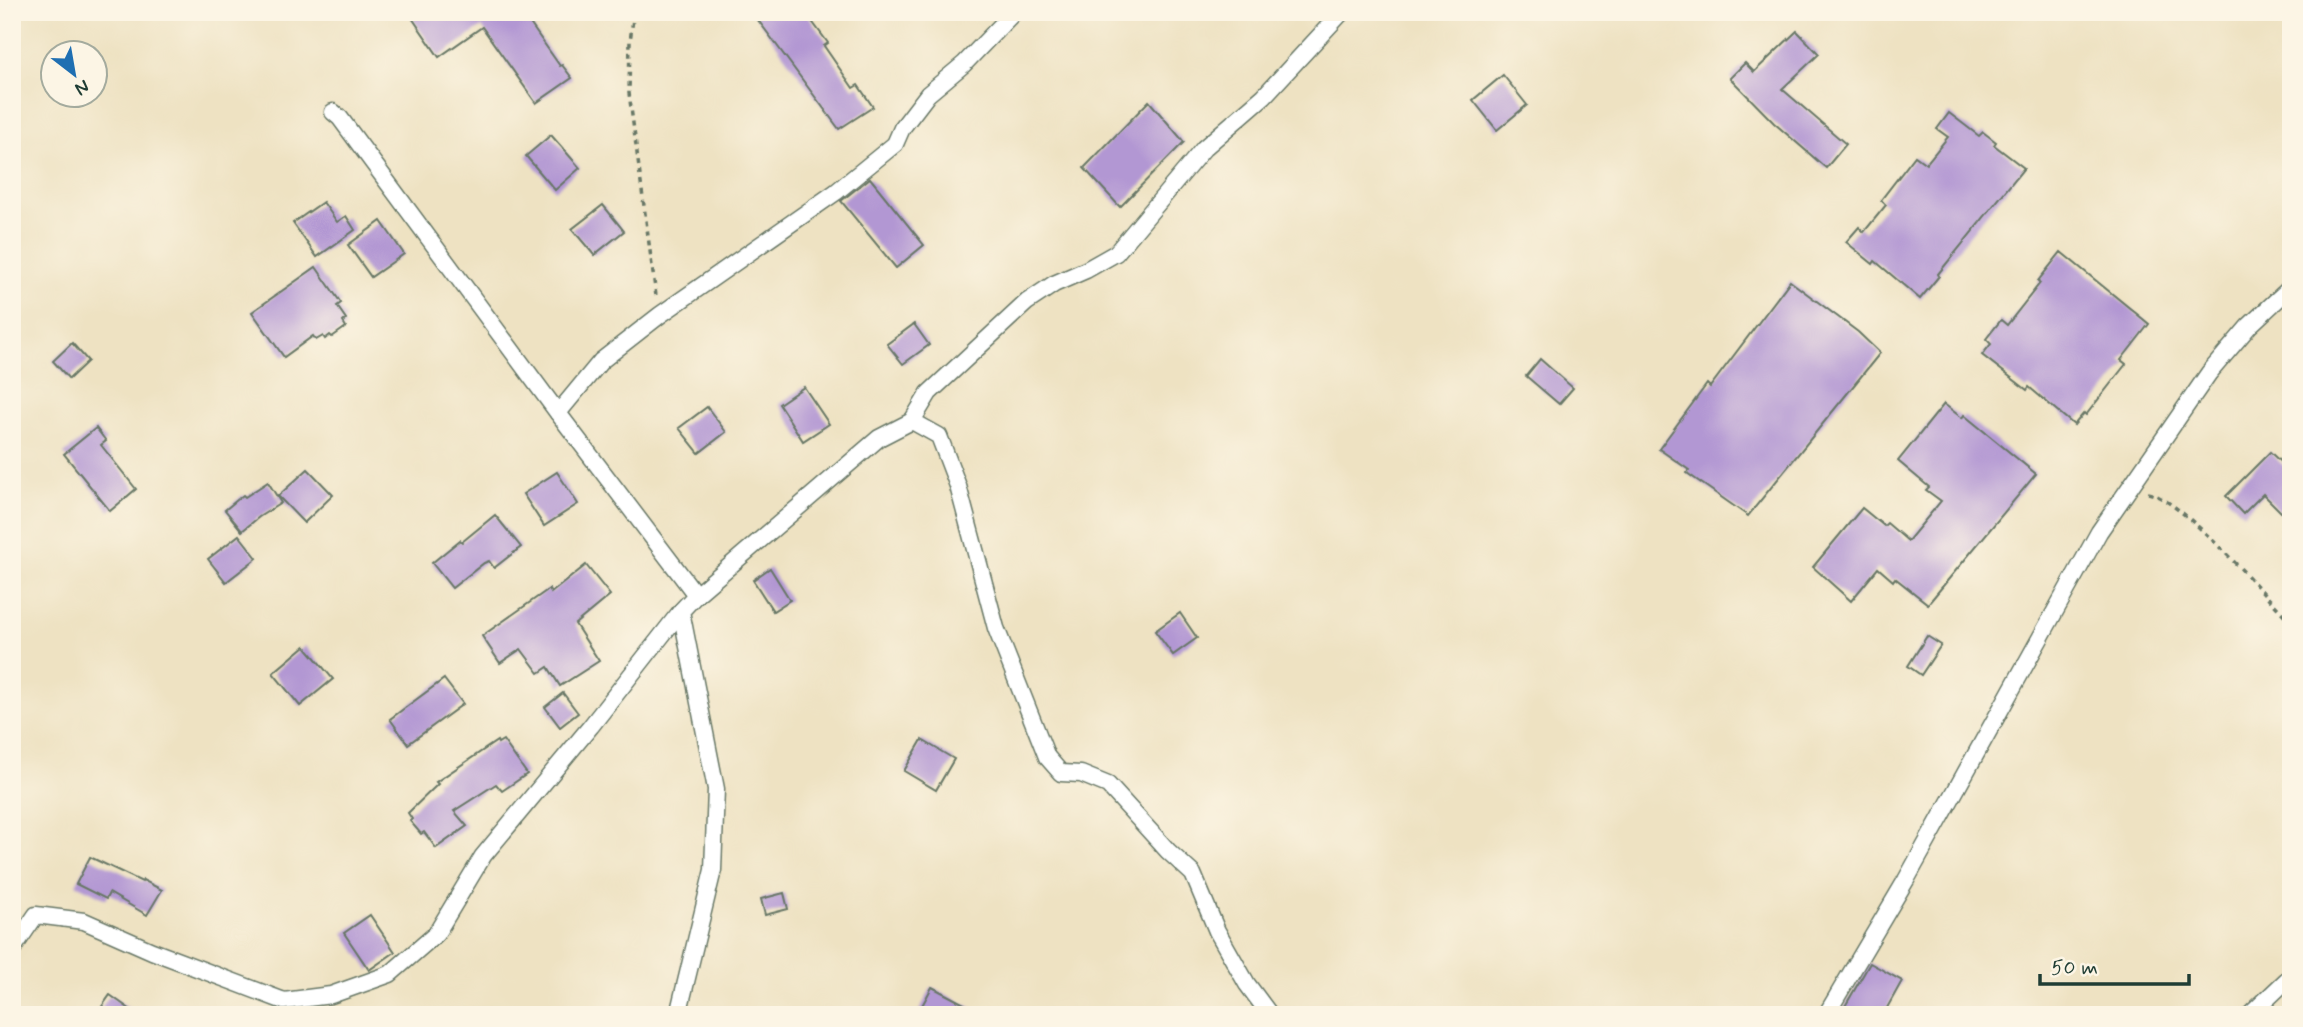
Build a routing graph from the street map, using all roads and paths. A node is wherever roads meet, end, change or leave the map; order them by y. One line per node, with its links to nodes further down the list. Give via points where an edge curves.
1 (635, 12): 6 (path, via 629,93)
2 (1014, 12): 6 (street, via 928,94 895,144 836,192)
3 (1342, 12): 8 (street, via 1264,96 1204,148 1116,253 1027,302 929,393)
4 (333, 112): 7 (street)
5 (2288, 294): 9 (street, via 2249,326 2209,373)
6 (660, 315): 7 (street, via 601,360)
7 (558, 413): 10 (street)
8 (912, 421): 10 (street, via 880,438); 18 (street, via 939,436 958,486 996,628 1047,757 1061,773 1081,774 1108,785 1193,874 1217,932)
9 (2128, 489): 12 (path, via 2156,494 2197,525); 19 (street, via 2099,532)
10 (696, 595): 11 (street)
11 (681, 611): 15 (street, via 483,856 436,934 390,974 331,995 284,1002); 17 (street, via 716,789 713,870)
12 (2291, 622)
13 (12, 950): 15 (street, via 36,915 84,921)
14 (2291, 976): 20 (street)
15 (275, 998): 16 (street)
16 (277, 1015)
17 (678, 1015)
18 (1270, 1015)
19 (1826, 1015)
20 (2250, 1015)

